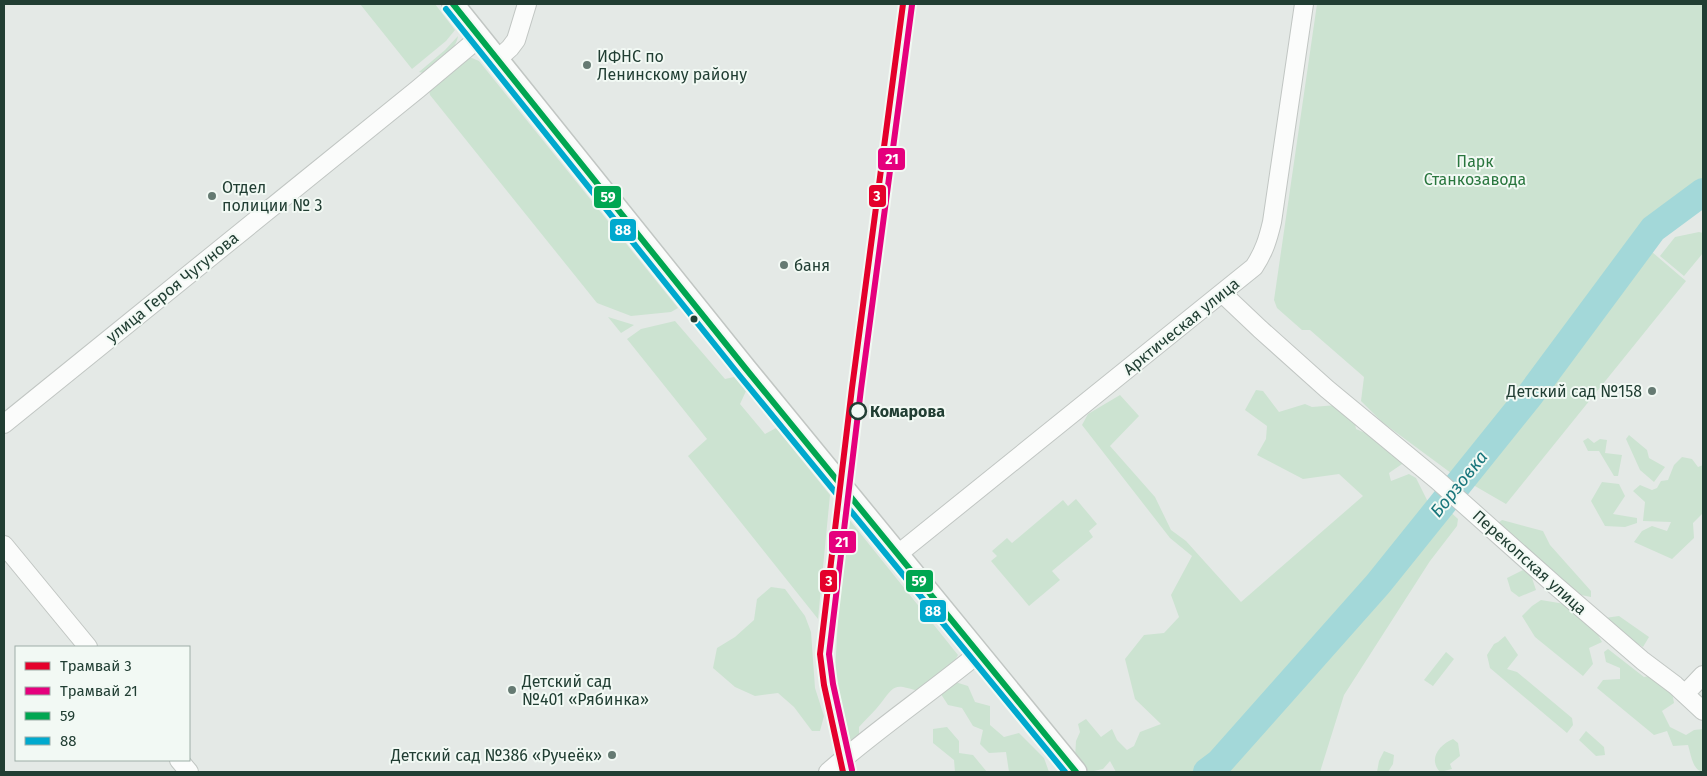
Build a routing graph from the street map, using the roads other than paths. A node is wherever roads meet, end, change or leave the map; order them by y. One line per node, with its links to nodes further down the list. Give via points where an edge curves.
1 (453, 4): 4 (street)
2 (527, 4): 5 (street, via 516,40)
3 (1304, 4): 6 (street, Арктическая улица, via 1268,240 1254,267)
4 (480, 37): 5 (street); 7 (street, улица Героя Чугунова)
5 (498, 58): 9 (street, via 734,355)
6 (1222, 293): 9 (street, Арктическая улица); 13 (street, Перекопская улица, via 1327,389)
7 (4, 424)
8 (4, 545): 10 (street)
9 (898, 554): 11 (street)
10 (87, 646)
11 (979, 652): 17 (street); 18 (street)
12 (1703, 675): 13 (street)
13 (1685, 694): 14 (street, Перекопская улица)
14 (1703, 711)
15 (180, 761): 16 (street)
16 (190, 772)
17 (828, 772)
18 (1076, 772)

